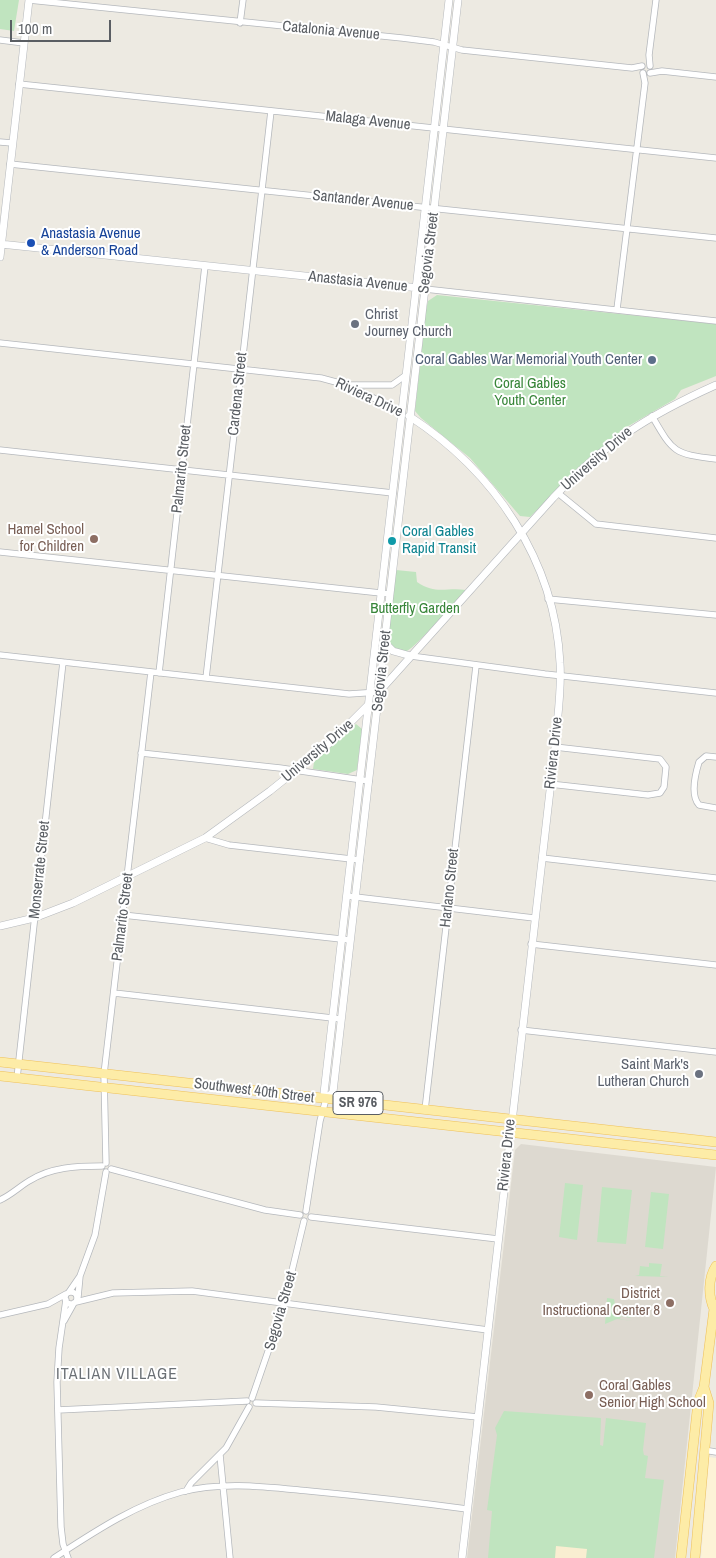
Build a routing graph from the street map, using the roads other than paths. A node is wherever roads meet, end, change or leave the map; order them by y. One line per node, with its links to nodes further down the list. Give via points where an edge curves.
1 (29, 0): 6 (street, Catalonia Avenue); 8 (street)
2 (243, 0): 6 (street)
3 (449, 0): 9 (street, Segovia Street)
4 (458, 0): 10 (street, Segovia Street)
5 (655, 1): 11 (street)
6 (240, 23): 9 (street, Catalonia Avenue)
7 (0, 40): 8 (street)
8 (24, 44): 13 (street)
9 (444, 45): 10 (street, Catalonia Avenue); 15 (street, Segovia Street)
10 (452, 48): 11 (street, Catalonia Avenue); 16 (street, Segovia Street)
11 (646, 69): 12 (street); 19 (street)
12 (716, 77)
13 (20, 84): 14 (street, Malaga Avenue); 18 (street)
14 (271, 111): 15 (street, Malaga Avenue); 22 (street, Cardena Street)
15 (434, 128): 16 (street, Malaga Avenue); 23 (street, Segovia Street)
16 (444, 129): 19 (street, Malaga Avenue); 24 (street, Segovia Street)
17 (0, 142): 18 (street)
18 (12, 143): 21 (street)
19 (636, 150): 20 (street, Malaga Avenue); 25 (street)
20 (716, 158)
21 (10, 164): 22 (street, Santander Avenue); 27 (street)
22 (262, 191): 23 (street, Santander Avenue); 30 (street, Cardena Street)
23 (425, 208): 24 (street, Santander Avenue); 31 (street, Segovia Street)
24 (435, 208): 25 (street, Santander Avenue); 32 (street, Segovia Street)
25 (626, 230): 26 (street, Santander Avenue); 33 (street)
26 (716, 238)
27 (1, 245): 28 (street); 29 (street, Anastasia Avenue)
28 (0, 257)
29 (205, 266): 30 (street, Anastasia Avenue); 36 (street, Palmarito Street)
30 (251, 271): 31 (street, Anastasia Avenue); 37 (street, Cardena Street)
31 (416, 288): 32 (street, Anastasia Avenue); 38 (street, Segovia Street)
32 (425, 289): 33 (street, Anastasia Avenue); 43 (street, Segovia Street)
33 (617, 309): 34 (street, Anastasia Avenue)
34 (716, 320)
35 (0, 343): 36 (street, Riviera Drive)
36 (194, 364): 37 (street, Riviera Drive); 46 (street, Palmarito Street)
37 (241, 369): 39 (street, Riviera Drive, via 316,377); 47 (street, Cardena Street)
38 (406, 375): 39 (street, via 392,384); 41 (street, Segovia Street)
39 (347, 385): 41 (street, Riviera Drive)
40 (716, 385): 42 (street, University Drive)
41 (402, 412): 43 (street, Riviera Drive); 48 (street, Segovia Street)
42 (652, 416): 45 (street, via 676,451); 49 (street, University Drive, via 601,452)
43 (410, 418): 50 (street, Riviera Drive, via 448,444 472,466 495,492); 56 (street, Segovia Street)
44 (0, 450): 46 (street)
45 (716, 459)
46 (182, 470): 47 (street); 53 (street, Palmarito Street)
47 (229, 475): 48 (street); 54 (street, Cardena Street)
48 (393, 493): 55 (street, Segovia Street)
49 (558, 493): 50 (street, University Drive); 51 (street, via 596,524)
50 (522, 534): 57 (street, Riviera Drive, via 537,564); 61 (street, University Drive)
51 (716, 538)
52 (0, 552): 53 (street)
53 (171, 570): 54 (street); 65 (street, Palmarito Street)
54 (216, 575): 55 (street); 67 (street, Cardena Street)
55 (382, 594): 56 (street); 69 (street, Segovia Street)
56 (390, 594): 59 (street, Segovia Street)
57 (548, 599): 58 (street); 66 (street, Riviera Drive, via 556,630)
58 (716, 615)
59 (384, 642): 61 (street, via 393,651); 68 (street, Segovia Street)
60 (0, 656): 62 (street)
61 (412, 656): 63 (street); 68 (street, University Drive)
62 (63, 662): 64 (street); 90 (street, Monserrate Street)
63 (476, 666): 66 (street); 88 (street, Harlano Street)
64 (151, 672): 65 (street); 73 (street, Palmarito Street)
65 (159, 673): 67 (street)
66 (560, 676): 70 (street); 72 (street, Riviera Drive)
67 (206, 678): 69 (street, via 349,694)
68 (379, 692): 69 (street); 71 (street, University Drive); 77 (street, Segovia Street)
69 (370, 693): 71 (street, Segovia Street)
70 (716, 693)
71 (368, 705): 75 (street, University Drive, via 339,736); 76 (street, Segovia Street)
72 (555, 747): 78 (street, Riviera Drive); 78 (street, via 654,758 664,762 666,770 662,791 653,795)
73 (141, 753): 75 (street); 84 (street, Palmarito Street)
74 (716, 757): 79 (street, via 706,756 700,760 694,797 697,803)
75 (295, 771): 76 (street); 80 (street, University Drive)
76 (360, 780): 77 (street); 82 (street, Segovia Street)
77 (369, 781): 83 (street, Segovia Street)
78 (550, 784): 81 (street, Riviera Drive)
79 (716, 808)
80 (205, 838): 82 (street, via 229,846); 84 (street, University Drive)
81 (542, 858): 85 (street); 91 (street, Riviera Drive)
82 (351, 859): 83 (street); 86 (street, Segovia Street)
83 (360, 860): 87 (street, Segovia Street)
84 (127, 878): 89 (street, Palmarito Street); 90 (street, University Drive)
85 (716, 878)
86 (347, 896): 87 (street); 93 (street, Segovia Street)
87 (355, 897): 88 (street); 94 (street, Segovia Street)
88 (448, 908): 91 (street); 109 (street, Harlano Street)
89 (123, 914): 93 (street); 97 (street, Palmarito Street)
90 (34, 918): 92 (street, University Drive); 103 (street, Monserrate Street)
91 (534, 918): 95 (street, Riviera Drive)
92 (0, 926)
93 (342, 939): 94 (street); 98 (street, Segovia Street)
94 (350, 940): 99 (street, Segovia Street)
95 (531, 944): 96 (street); 100 (street, Riviera Drive)
96 (716, 965)
97 (114, 993): 98 (street); 104 (street, Palmarito Street)
98 (332, 1018): 99 (street); 108 (street, Segovia Street)
99 (341, 1019): 108 (street, Segovia Street, via 334,1092)
100 (521, 1030): 101 (street); 111 (street, Riviera Drive)
101 (716, 1052)
102 (0, 1062): 103 (main road, Southwest 40th Street / SR 976)
103 (18, 1064): 104 (main road, Southwest 40th Street / SR 976); 106 (street, Monserrate Street)
104 (104, 1074): 107 (street, Palmarito Street); 108 (main road, Southwest 40th Street / SR 976)
105 (0, 1076): 106 (main road, Southwest 40th Street / SR 976)
106 (17, 1078): 107 (main road, Southwest 40th Street / SR 976)
107 (104, 1087): 110 (main road, Southwest 40th Street / SR 976); 115 (street, Palmarito Street)
108 (326, 1099): 109 (main road, Southwest 40th Street / SR 976); 110 (street, Segovia Street)
109 (425, 1110): 111 (main road, Southwest 40th Street / SR 976)
110 (322, 1112): 112 (main road, Southwest 40th Street / SR 976); 118 (street, Segovia Street)
111 (511, 1120): 112 (street, Riviera Drive); 113 (main road, Southwest 40th Street / SR 976)
112 (510, 1132): 114 (main road, Southwest 40th Street / SR 976); 122 (street, Riviera Drive)
113 (716, 1142)
114 (716, 1155)
115 (104, 1164): 116 (street, via 110,1165); 117 (street, via 48,1172 31,1179)
116 (108, 1171): 119 (street); 124 (street, via 95,1235)
117 (0, 1200)
118 (306, 1211): 119 (street); 120 (street)
119 (300, 1216): 121 (street)
120 (311, 1217): 121 (street); 122 (street)
121 (304, 1221): 127 (street, Segovia Street)
122 (498, 1240): 132 (street, Riviera Drive)
123 (716, 1266): 129 (main road, via 712,1271 709,1298)
124 (80, 1276): 126 (street); 126 (street)
125 (95, 1296): 126 (street); 126 (street); 127 (street, via 185,1290)
126 (72, 1298): 128 (street); 128 (street); 131 (street); 131 (street)
127 (285, 1302): 132 (street); 135 (street, Segovia Street)
128 (48, 1304): 130 (street)
129 (715, 1307): 133 (main road)
130 (0, 1315)
131 (63, 1323): 136 (street, via 57,1370)
132 (488, 1330): 137 (street, Riviera Drive)
133 (713, 1340): 134 (main road)
134 (704, 1387): 138 (main road, via 709,1403); 149 (main road, via 698,1402)
135 (251, 1402): 136 (street); 137 (street); 140 (street, Segovia Street, via 239,1428)
136 (58, 1410): 144 (street, via 61,1527)
137 (478, 1417): 143 (street, Riviera Drive)
138 (704, 1450): 139 (street); 150 (main road)
139 (716, 1452)
140 (220, 1455): 141 (street); 142 (street, Segovia Street, via 190,1483)
141 (223, 1485): 142 (street); 143 (street, via 348,1494); 147 (street)
142 (186, 1491): 144 (street, via 111,1522)
143 (467, 1509): 148 (street, Riviera Drive)
144 (65, 1551): 145 (street); 146 (street)
145 (54, 1558)
146 (68, 1558)
147 (230, 1558)
148 (462, 1558)
149 (680, 1558)
150 (695, 1558)

